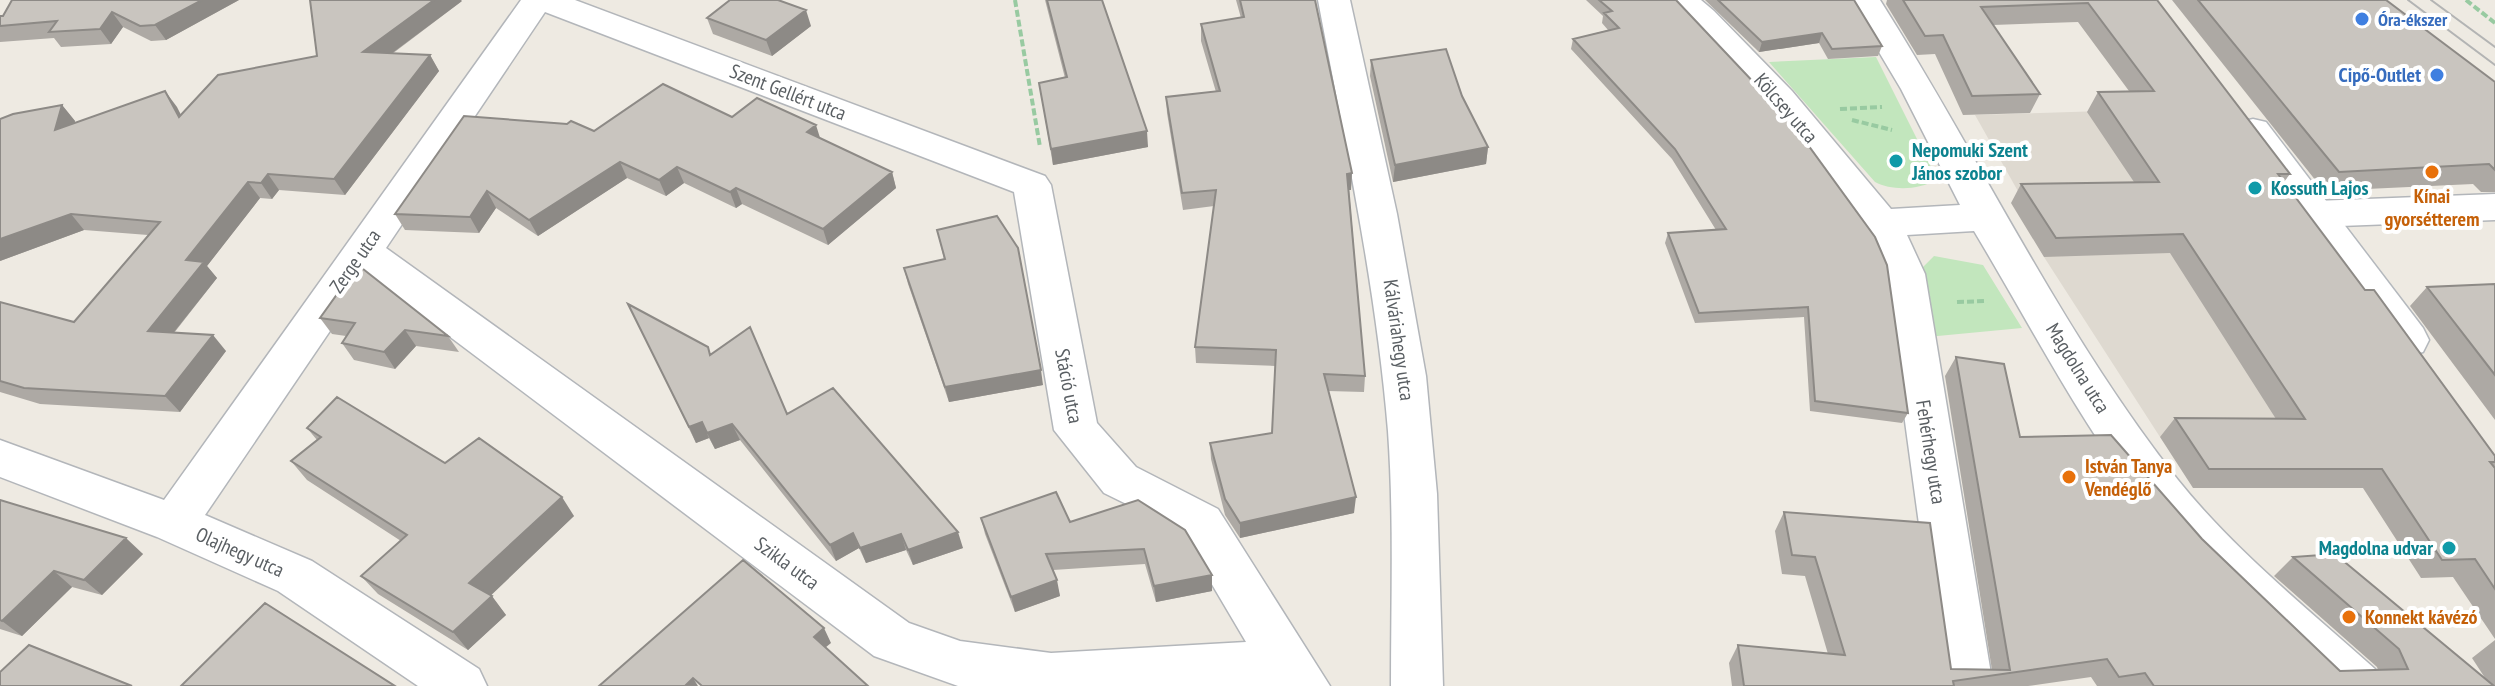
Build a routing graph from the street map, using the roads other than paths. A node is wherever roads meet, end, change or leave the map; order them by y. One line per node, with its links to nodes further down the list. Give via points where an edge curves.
1 (537, 0): 12 (street, Zerge utca)
2 (545, 0): 7 (street, Szent Gellért utca)
3 (1334, 0): 18 (street, Kálváriahegy utca, via 1403,359 1411,435)
4 (1682, 0): 11 (street, Kölcsey utca, via 1802,110)
5 (1864, 0): 10 (street, Magdolna utca)
6 (2227, 97): 9 (main road)
7 (1032, 185): 16 (street, Stáció utca, via 1076,430 1120,480 1201,523)
8 (2495, 207): 9 (street)
9 (2315, 214): 13 (main road)
10 (1985, 217): 11 (street); 20 (street, Magdolna utca, via 2120,436 2164,496 2233,572)
11 (1882, 223): 19 (street, Fehérhegy utca, via 1897,249 1909,303)
12 (362, 250): 15 (street, Zerge utca); 16 (street, Szikla utca, via 892,640 960,664 1051,676)
13 (2432, 375)
14 (0, 458): 15 (street, Olajhegy utca)
15 (174, 523): 17 (street, Olajhegy utca, via 295,576)
16 (1295, 674)
17 (461, 686)
18 (1417, 686)
19 (1967, 686)
20 (2357, 686)

